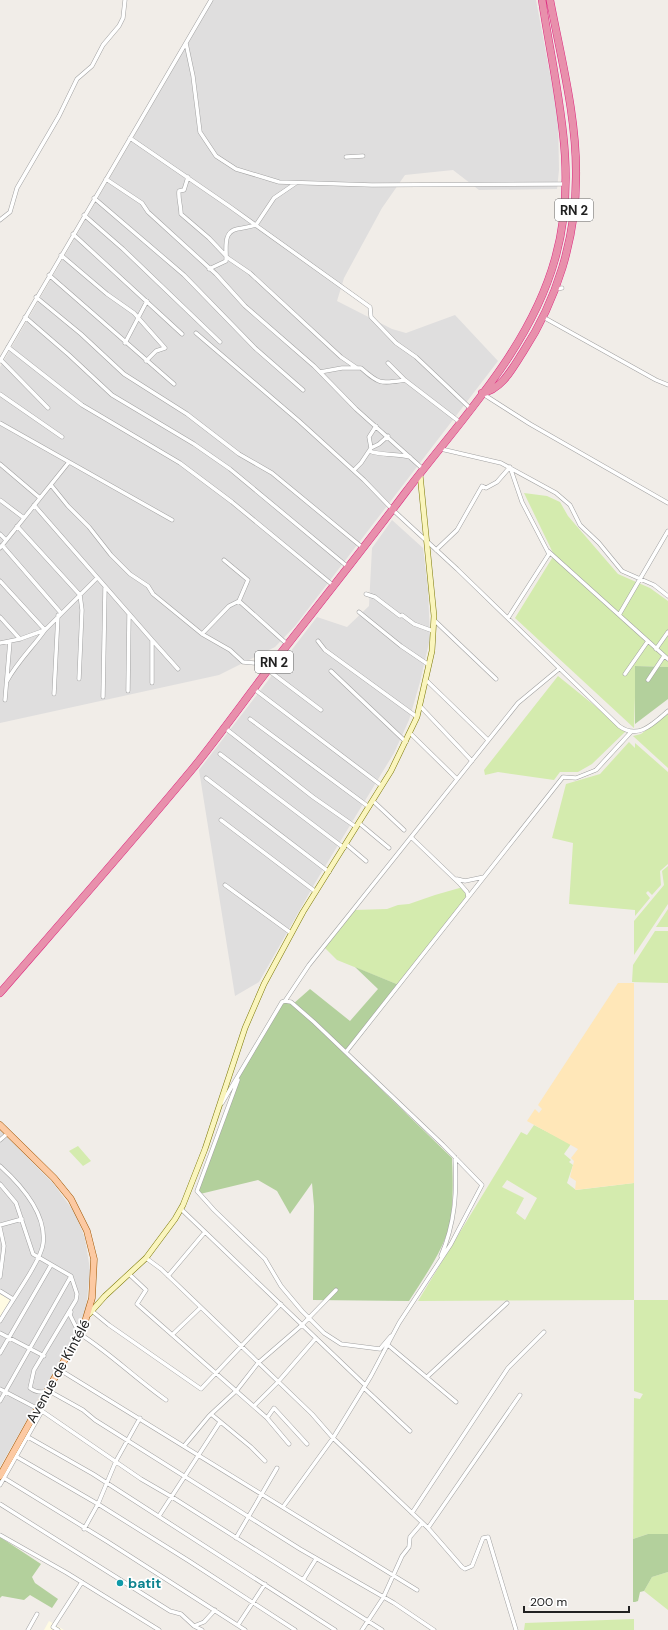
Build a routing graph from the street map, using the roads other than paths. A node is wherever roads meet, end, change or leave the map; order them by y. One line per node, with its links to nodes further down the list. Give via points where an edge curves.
1 (124, 0): 15 (street, via 123,18 119,26 103,45 92,66 77,79 59,116 17,188 10,212)
2 (211, 0): 5 (street)
3 (542, 0): 12 (highway, RN 2, via 562,119)
4 (550, 0): 25 (highway, RN 2, via 572,124 576,177 572,227 559,289)
5 (186, 42): 6 (street); 11 (street, via 200,132 216,156 236,169 272,180)
6 (130, 138): 9 (street); 10 (street)
7 (362, 156): 8 (street)
8 (346, 157)
9 (188, 177): 16 (street); 19 (street, via 184,190 179,191 178,196 181,214)
10 (106, 179): 13 (street); 20 (street, via 142,203 148,212)
11 (297, 182): 12 (street, via 372,185); 16 (street, via 274,198)
12 (567, 184): 41 (highway, RN 2, via 564,221 556,256 538,308 527,330)
13 (94, 198): 14 (street); 40 (street, via 184,275 255,348)
14 (84, 216): 17 (street); 29 (street, via 123,249)
15 (0, 220)
16 (256, 225): 19 (street, via 228,234); 44 (street, via 370,307 371,317 396,343 416,356)
17 (73, 234): 18 (street); 23 (street)
18 (61, 254): 21 (street); 26 (street)
19 (226, 257): 20 (street, via 226,261); 35 (street, via 250,273)
20 (209, 269): 36 (street, via 245,306)
21 (49, 275): 22 (street); 30 (street)
22 (36, 297): 24 (street); 72 (street, via 124,374 187,414 239,454 272,473)
23 (147, 301): 26 (street); 28 (street)
24 (25, 317): 31 (street); 76 (street, via 112,395 194,444 230,470)
25 (543, 317): 39 (street); 41 (highway, RN 2, via 505,378 491,392)
26 (139, 318): 30 (street); 33 (street, via 165,348 156,351)
27 (196, 332): 56 (street)
28 (182, 334)
29 (220, 342)
30 (125, 344): 33 (street)
31 (8, 347): 32 (street); 80 (street, via 82,406 180,463)
32 (0, 361): 43 (street)
33 (146, 361): 38 (street)
34 (388, 363): 37 (street)
35 (356, 368): 36 (street); 37 (street, via 361,368 384,383)
36 (320, 372): 47 (street)
37 (404, 380): 46 (street)
38 (174, 384)
39 (668, 385)
40 (303, 390)
41 (482, 393): 44 (highway, RN 2); 61 (street, via 530,424)
42 (0, 394): 49 (street)
43 (48, 408)
44 (471, 409): 46 (highway, RN 2)
45 (0, 423): 53 (street)
46 (461, 423): 51 (highway, RN 2)
47 (376, 426): 48 (street); 50 (street, via 369,436)
48 (388, 436): 50 (street); 52 (street)
49 (62, 437)
50 (370, 449): 52 (street, via 376,453 398,453); 56 (street)
51 (440, 449): 55 (street, via 492,460); 57 (highway, RN 2)
52 (410, 457): 57 (street)
53 (69, 462): 58 (street); 65 (street)
54 (0, 464): 59 (street)
55 (510, 467): 73 (street, via 497,482 486,488 482,486 458,530); 74 (street, via 522,502); 78 (street, via 564,498 580,525 622,571)
56 (354, 470): 63 (street)
57 (422, 472): 63 (highway, RN 2); 70 (street)
58 (51, 485): 59 (street); 96 (street, via 130,574 138,577 153,594)
59 (40, 498): 62 (street)
60 (0, 500): 64 (street)
61 (668, 503)
62 (34, 505): 64 (street); 77 (street)
63 (393, 510): 70 (street); 72 (highway, RN 2)
64 (24, 518): 66 (street)
65 (172, 520)
66 (17, 526): 69 (street); 83 (street)
67 (668, 531): 78 (street)
68 (0, 534): 69 (street)
69 (6, 540): 71 (street)
70 (428, 542): 73 (street); 92 (street)
71 (1, 546): 87 (street)
72 (363, 548): 76 (highway, RN 2)
73 (436, 550): 91 (street)
74 (548, 552): 88 (street); 91 (street, via 548,556)
75 (224, 560): 85 (street, via 248,580)
76 (348, 567): 80 (highway, RN 2)
77 (97, 578): 81 (street); 83 (street)
78 (640, 580): 84 (street, via 654,585); 88 (street)
79 (0, 581): 93 (street)
80 (334, 586): 103 (highway, RN 2)
81 (105, 588): 89 (street); 123 (street)
82 (366, 594): 94 (street, via 375,597 414,624)
83 (80, 595): 87 (street); 114 (street, via 82,610)
84 (668, 596)
85 (238, 600): 96 (street, via 228,606); 103 (street)
86 (359, 612): 108 (street)
87 (60, 614): 93 (street); 122 (street)
88 (619, 615): 101 (street)
89 (129, 616): 98 (street); 121 (street)
90 (0, 617): 97 (street)
91 (508, 618): 110 (street)
92 (434, 620): 94 (street); 115 (street)
93 (45, 630): 97 (street); 118 (street)
94 (433, 631): 108 (street)
95 (668, 632): 104 (street)
96 (202, 634): 107 (street, via 230,650 242,662)
97 (20, 639): 99 (street)
98 (152, 640): 109 (street); 119 (street)
99 (10, 641): 102 (street); 118 (street)
100 (318, 641): 128 (street, via 325,650)
101 (648, 642): 104 (street); 113 (street)
102 (0, 643)
103 (288, 645): 111 (highway, RN 2)
104 (656, 649): 105 (street)
105 (664, 656): 106 (street); 117 (street)
106 (668, 659)
107 (254, 663)
108 (429, 665): 116 (street)
109 (178, 669)
110 (559, 669): 131 (street, via 619,726); 133 (street, via 518,703)
111 (268, 670): 120 (highway, RN 2); 126 (street)
112 (331, 671): 134 (street)
113 (625, 674)
114 (79, 679)
115 (496, 679)
116 (426, 680): 125 (street); 133 (street)
117 (648, 680)
118 (7, 681): 124 (street)
119 (152, 683)
120 (254, 689): 130 (highway, RN 2); 139 (street)
121 (128, 691)
122 (54, 694)
123 (103, 698)
124 (5, 700)
125 (420, 706): 128 (street); 136 (street)
126 (321, 710)
127 (668, 712): 131 (street, via 646,729 638,733)
128 (417, 717): 132 (street)
129 (250, 719): 141 (street)
130 (224, 728): 143 (street, via 313,796); 156 (highway, RN 2)
131 (632, 732): 150 (street, via 596,770 576,778 563,777)
132 (410, 733): 134 (street); 138 (street)
133 (488, 740): 136 (street)
134 (406, 742): 139 (street)
135 (220, 754): 146 (street)
136 (472, 761): 138 (street)
137 (206, 778): 149 (street)
138 (457, 779): 145 (street)
139 (382, 786): 140 (street)
140 (373, 801): 141 (street); 144 (street)
141 (369, 807): 143 (street)
142 (221, 820): 153 (street)
143 (358, 825): 146 (street); 147 (street)
144 (404, 830)
145 (411, 837): 151 (street); 157 (street, via 309,965)
146 (345, 846): 148 (street); 149 (street)
147 (388, 848)
148 (366, 861)
149 (329, 872): 153 (street)
150 (485, 876): 151 (street, via 465,881); 154 (street)
151 (455, 879): 154 (street, via 467,892)
152 (225, 885): 155 (street)
153 (316, 892): 155 (street)
154 (468, 897): 158 (street)
155 (291, 933): 160 (street, via 253,1008)
156 (0, 993)
157 (285, 1001): 158 (street, via 291,1002); 159 (street, via 282,1002)
158 (346, 1052): 163 (street)
159 (240, 1073): 160 (street); 190 (street, via 196,1191 265,1259 280,1286)
160 (217, 1111): 168 (street)
161 (3, 1130): 162 (street); 189 (main road, Avenue de Kintélé, via 68,1195 85,1226 94,1259)
162 (0, 1140)
163 (455, 1157): 177 (street, via 456,1185 450,1235); 177 (street, via 482,1185 451,1244)
164 (0, 1166): 173 (street, via 25,1192 37,1212 43,1240)
165 (0, 1184): 166 (street)
166 (4, 1187): 167 (street); 169 (street, via 16,1203)
167 (0, 1192)
168 (181, 1209): 172 (street); 174 (street)
169 (22, 1219): 170 (street); 173 (street, via 32,1252)
170 (0, 1225)
171 (0, 1228): 175 (street, via 4,1246)
172 (205, 1232): 180 (street); 187 (street)
173 (38, 1258): 176 (street); 184 (street)
174 (146, 1258): 178 (street); 180 (street)
175 (2, 1260): 181 (street)
176 (51, 1265): 179 (street); 198 (street)
177 (434, 1270): 193 (street)
178 (129, 1274): 189 (street); 196 (street, via 146,1290 137,1304)
179 (71, 1276): 185 (street, via 77,1294); 202 (street)
180 (168, 1276): 188 (street)
181 (0, 1277)
182 (0, 1290): 184 (street)
183 (336, 1290): 190 (street)
184 (13, 1298): 191 (street)
185 (76, 1300): 197 (street, via 70,1315); 204 (street)
186 (507, 1303): 208 (street)
187 (281, 1304): 192 (street); 201 (street)
188 (200, 1308): 196 (street); 201 (street)
189 (90, 1312): 197 (main road, Avenue de Kintélé); 207 (street, via 201,1389)
190 (309, 1316): 192 (street); 193 (street, via 324,1333 341,1344 358,1345 369,1349 380,1349)
191 (0, 1321)
192 (302, 1325): 199 (street); 205 (street)
193 (397, 1328): 200 (street)
194 (544, 1332): 246 (street, via 508,1368)
195 (0, 1333): 198 (street)
196 (173, 1334): 207 (street)
197 (79, 1335): 206 (main road, Avenue de Kintélé); 216 (street, via 101,1347 127,1371)
198 (8, 1337): 202 (street); 203 (street)
199 (316, 1338): 209 (street); 210 (street)
200 (388, 1345): 208 (street); 210 (street)
201 (240, 1346): 205 (street); 207 (street)
202 (30, 1348): 204 (street); 214 (street)
203 (0, 1353)
204 (44, 1356): 213 (street, via 34,1370 30,1388 44,1393)
205 (258, 1363): 209 (street); 212 (street)
206 (60, 1370): 213 (main road, Avenue de Kintélé); 222 (street)
207 (217, 1372): 212 (street)
208 (427, 1377): 218 (street)
209 (278, 1382): 219 (street); 227 (street)
210 (364, 1387): 225 (street); 227 (street)
211 (0, 1389): 214 (street)
212 (236, 1390): 219 (street); 221 (street)
213 (49, 1391): 220 (main road, Avenue de Kintélé); 228 (street)
214 (5, 1392): 217 (street); 220 (street)
215 (520, 1396): 250 (street)
216 (166, 1400)
217 (0, 1401)
218 (456, 1402)
219 (254, 1406): 223 (street)
220 (40, 1410): 226 (street); 234 (street); 237 (main road, Avenue de Kintélé)
221 (211, 1414): 224 (street); 231 (street)
222 (140, 1418): 228 (street); 231 (street)
223 (267, 1418): 229 (street); 230 (street, via 274,1408)
224 (220, 1422): 232 (street); 235 (street)
225 (410, 1431)
226 (28, 1437): 233 (street); 239 (street)
227 (333, 1438): 245 (street); 246 (street)
228 (129, 1440): 234 (street); 238 (street)
229 (289, 1444)
230 (307, 1444)
231 (184, 1446): 232 (street)
232 (198, 1454): 238 (street); 241 (street)
233 (17, 1457): 237 (street); 244 (street)
234 (116, 1461): 239 (street); 242 (street)
235 (265, 1462)
236 (277, 1468): 241 (street)
237 (2, 1477): 240 (street); 251 (street)
238 (185, 1477): 242 (street); 248 (street)
239 (106, 1482): 244 (street); 247 (street)
240 (0, 1485)
241 (261, 1494): 245 (street); 248 (street)
242 (172, 1497): 247 (street); 253 (street)
243 (0, 1504): 266 (street, via 170,1611 181,1614)
244 (98, 1504): 251 (street); 261 (street)
245 (283, 1507): 255 (street)
246 (412, 1513): 249 (street)
247 (159, 1516): 258 (street)
248 (249, 1516): 253 (street); 254 (street)
249 (422, 1523): 250 (street); 255 (street, via 410,1537 409,1547)
250 (428, 1528): 277 (street, via 465,1569 472,1566 483,1538 490,1538)
251 (84, 1529): 262 (street)
252 (0, 1535): 257 (street)
253 (236, 1538): 256 (street)
254 (316, 1558): 256 (street); 260 (street)
255 (393, 1575): 259 (street); 260 (street)
256 (303, 1580): 264 (street)
257 (82, 1582): 268 (street, via 54,1627); 269 (street)
258 (265, 1584): 261 (street); 273 (street)
259 (417, 1590)
260 (383, 1598): 264 (street); 276 (street)
261 (252, 1603): 265 (street); 272 (street)
262 (215, 1610): 265 (street); 266 (street, via 204,1622)
263 (37, 1614): 267 (street)
264 (369, 1621): 274 (street); 275 (street)
265 (238, 1625): 271 (street)
266 (194, 1626): 270 (street)
267 (28, 1630)
268 (58, 1630)
269 (159, 1630)
270 (202, 1630)
271 (245, 1630)
272 (295, 1630)
273 (335, 1630)
274 (362, 1630)
275 (382, 1630)
276 (434, 1630)
277 (516, 1630)

